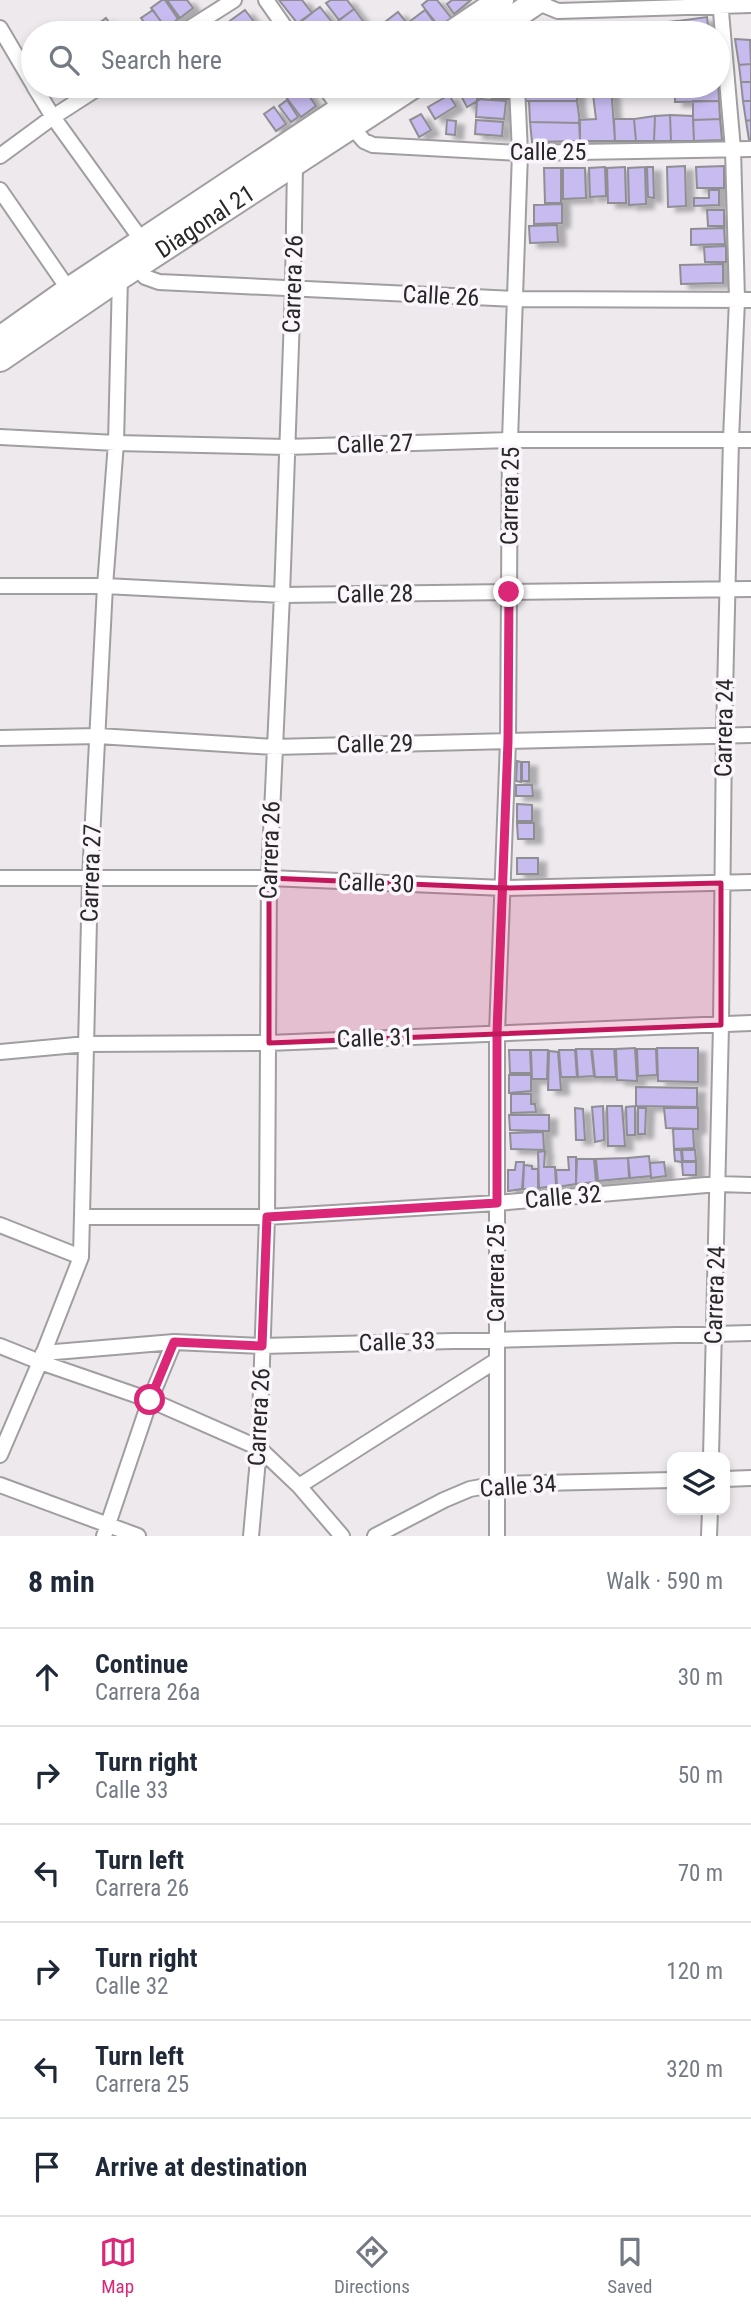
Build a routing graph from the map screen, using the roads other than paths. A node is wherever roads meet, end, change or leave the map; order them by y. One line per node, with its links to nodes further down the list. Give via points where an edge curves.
1 (233, 0): 7 (street)
2 (266, 0): 8 (street)
3 (537, 1): 4 (street, via 558,11); 6 (highway)
4 (721, 3): 5 (street); 9 (street, Carrera 24)
5 (751, 5)
6 (510, 17)
7 (201, 21)
8 (281, 21)
9 (722, 21)
10 (0, 28): 11 (street)
11 (21, 63)
12 (42, 98): 19 (street)
13 (82, 98): 19 (street)
14 (332, 98): 20 (street)
15 (365, 98): 20 (highway, Diagonal 21)
16 (389, 98): 20 (highway, Diagonal 21)
17 (518, 98): 23 (street, Carrera 25)
18 (729, 98): 21 (street, Carrera 24)
19 (53, 117): 24 (street); 27 (street)
20 (346, 119): 23 (street, Calle 25, via 373,145); 25 (highway, Diagonal 21); 27 (highway, Diagonal 21)
21 (733, 149): 22 (street, Calle 25); 23 (street, Calle 25); 32 (street, Carrera 24)
22 (751, 149)
23 (520, 153): 31 (street, Carrera 25)
24 (0, 156)
25 (295, 164): 28 (highway, Diagonal 21); 29 (street, Carrera 26)
26 (0, 190): 30 (street)
27 (143, 242): 30 (highway, Diagonal 21)
28 (129, 272): 29 (street, Calle 26, via 153,282); 34 (highway, Diagonal 21); 39 (street, Carrera 27)
29 (293, 289): 31 (street, Calle 26); 40 (street, Carrera 26)
30 (69, 290): 33 (highway, Diagonal 21)
31 (515, 299): 32 (street, Calle 26); 37 (street, Carrera 25)
32 (744, 300): 36 (street, Carrera 24)
33 (0, 339)
34 (0, 359)
35 (0, 437): 39 (street, Calle 27)
36 (731, 439): 37 (street, Calle 27); 38 (street, Calle 27); 43 (street, Carrera 24)
37 (510, 440): 40 (street, Calle 27); 45 (street, Carrera 25)
38 (751, 440)
39 (116, 443): 40 (street, Calle 27); 42 (street, Carrera 27)
40 (286, 447): 46 (street, Carrera 26)
41 (0, 586): 42 (street, Calle 28)
42 (105, 586): 46 (street, Calle 28); 48 (street, Carrera 27)
43 (728, 589): 44 (street, Calle 28); 45 (street, Calle 28); 49 (street, Carrera 24)
44 (751, 589)
45 (509, 592): 46 (street, Calle 28); 51 (street, Carrera 25)
46 (282, 595): 52 (street, Carrera 26)
47 (751, 735): 49 (street, Calle 29)
48 (98, 736): 50 (street, Calle 29); 52 (street, Calle 29); 54 (street, Carrera 27)
49 (724, 736): 51 (street, Calle 29); 57 (street, Carrera 24)
50 (0, 738)
51 (508, 741): 52 (street, Calle 29); 58 (street, Carrera 25)
52 (274, 747): 55 (street, Carrera 26)
53 (0, 878): 54 (street, Calle 30)
54 (90, 878): 55 (street, Calle 30); 63 (street, Carrera 27)
55 (269, 878): 58 (street, Calle 30); 62 (street, Carrera 26)
56 (751, 881): 57 (street, Calle 30)
57 (721, 883): 58 (street, Calle 30); 60 (street, Carrera 24)
58 (504, 888): 61 (street, Carrera 25)
59 (751, 1023): 60 (street, Calle 31)
60 (721, 1025): 61 (street, Calle 31); 65 (street, Carrera 24)
61 (497, 1033): 62 (street, Calle 31); 67 (street, Carrera 25)
62 (269, 1043): 63 (street, Calle 31); 69 (street, Carrera 26)
63 (87, 1044): 64 (street, Calle 31); 68 (street, Carrera 27)
64 (0, 1052)
65 (718, 1184): 66 (street, Calle 32); 67 (street, Calle 32); 73 (street, Carrera 24)
66 (751, 1185)
67 (497, 1203): 69 (street, Calle 32); 74 (street, Carrera 25)
68 (82, 1217): 69 (street, Calle 32); 71 (street, Carrera 27)
69 (267, 1217): 77 (street, Carrera 26)
70 (0, 1225): 71 (street)
71 (80, 1258): 78 (street, Carrera 27)
72 (751, 1333): 73 (street, Calle 33)
73 (713, 1334): 74 (street, Calle 33); 82 (street, Carrera 24)
74 (496, 1339): 77 (street, Calle 33); 79 (street, Carrera 25)
75 (174, 1342): 77 (street, Calle 33); 78 (street, Calle 33); 80 (street)
76 (0, 1346): 78 (street, Calle 33)
77 (262, 1346): 81 (street, Carrera 26)
78 (41, 1357): 80 (street); 83 (street, Carrera 27)
79 (497, 1360): 87 (street, Carrera 25); 89 (street)
80 (150, 1400): 81 (street); 91 (street)
81 (259, 1448): 89 (street); 93 (street, Carrera 26)
82 (711, 1452)
83 (0, 1455)
84 (751, 1478): 85 (street)
85 (730, 1479)
86 (667, 1480): 87 (street, Calle 34)
87 (498, 1484): 95 (street, Calle 34, via 461,1493); 96 (street, Carrera 25)
88 (0, 1485): 91 (street)
89 (299, 1486): 94 (street)
90 (710, 1515): 97 (street)
91 (106, 1530): 92 (street)
92 (138, 1536)
93 (251, 1536)
94 (342, 1536)
95 (374, 1536)
96 (497, 1536)
97 (709, 1536)

